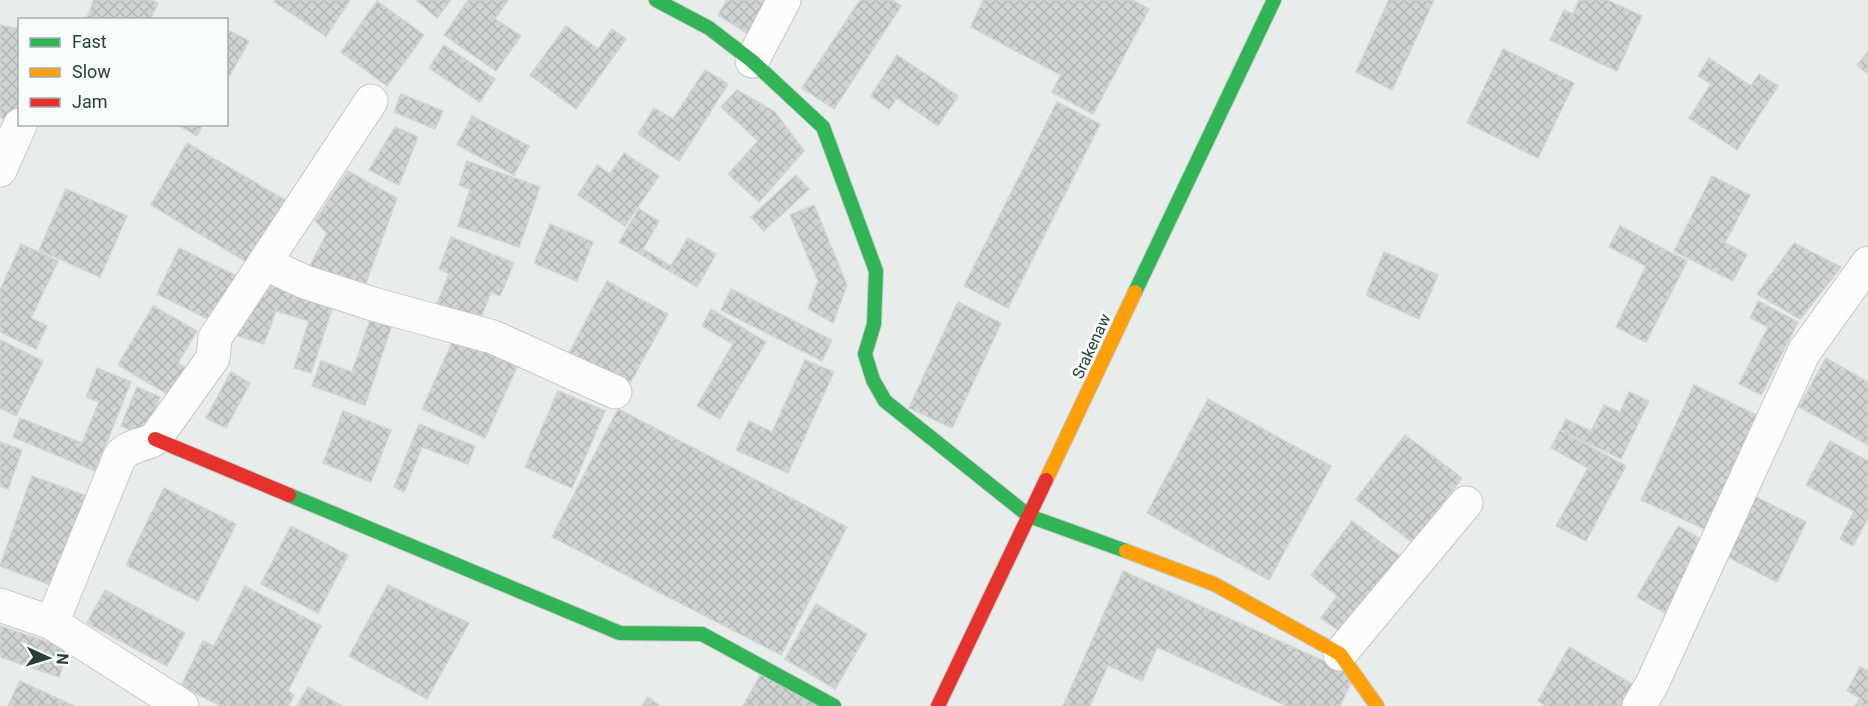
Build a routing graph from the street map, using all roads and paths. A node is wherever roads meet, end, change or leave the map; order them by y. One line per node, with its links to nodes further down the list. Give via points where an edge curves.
1 (656, 0): 4 (street, via 709,28)
2 (784, 0): 4 (street)
3 (1274, 0): 13 (street, Srakenaw)
4 (752, 61): 13 (street, via 823,127 876,271 874,324 865,354 885,401)
5 (370, 101): 8 (street)
6 (20, 126): 7 (street)
7 (0, 170)
8 (264, 263): 10 (street, via 305,282 373,304 493,337); 11 (street, via 215,338 213,358)
9 (1868, 263): 21 (street, via 1804,352)
10 (615, 392)
11 (155, 439): 15 (street, via 128,448 120,456); 18 (street, via 620,633 702,634)
12 (1466, 503): 16 (street)
13 (1029, 516): 16 (street, via 1214,584); 19 (street, Srakenaw)
14 (0, 605): 15 (street)
15 (52, 623): 17 (street)
16 (1340, 654): 20 (street)
17 (182, 706)
18 (834, 706)
19 (938, 706)
20 (1377, 706)
21 (1639, 706)

